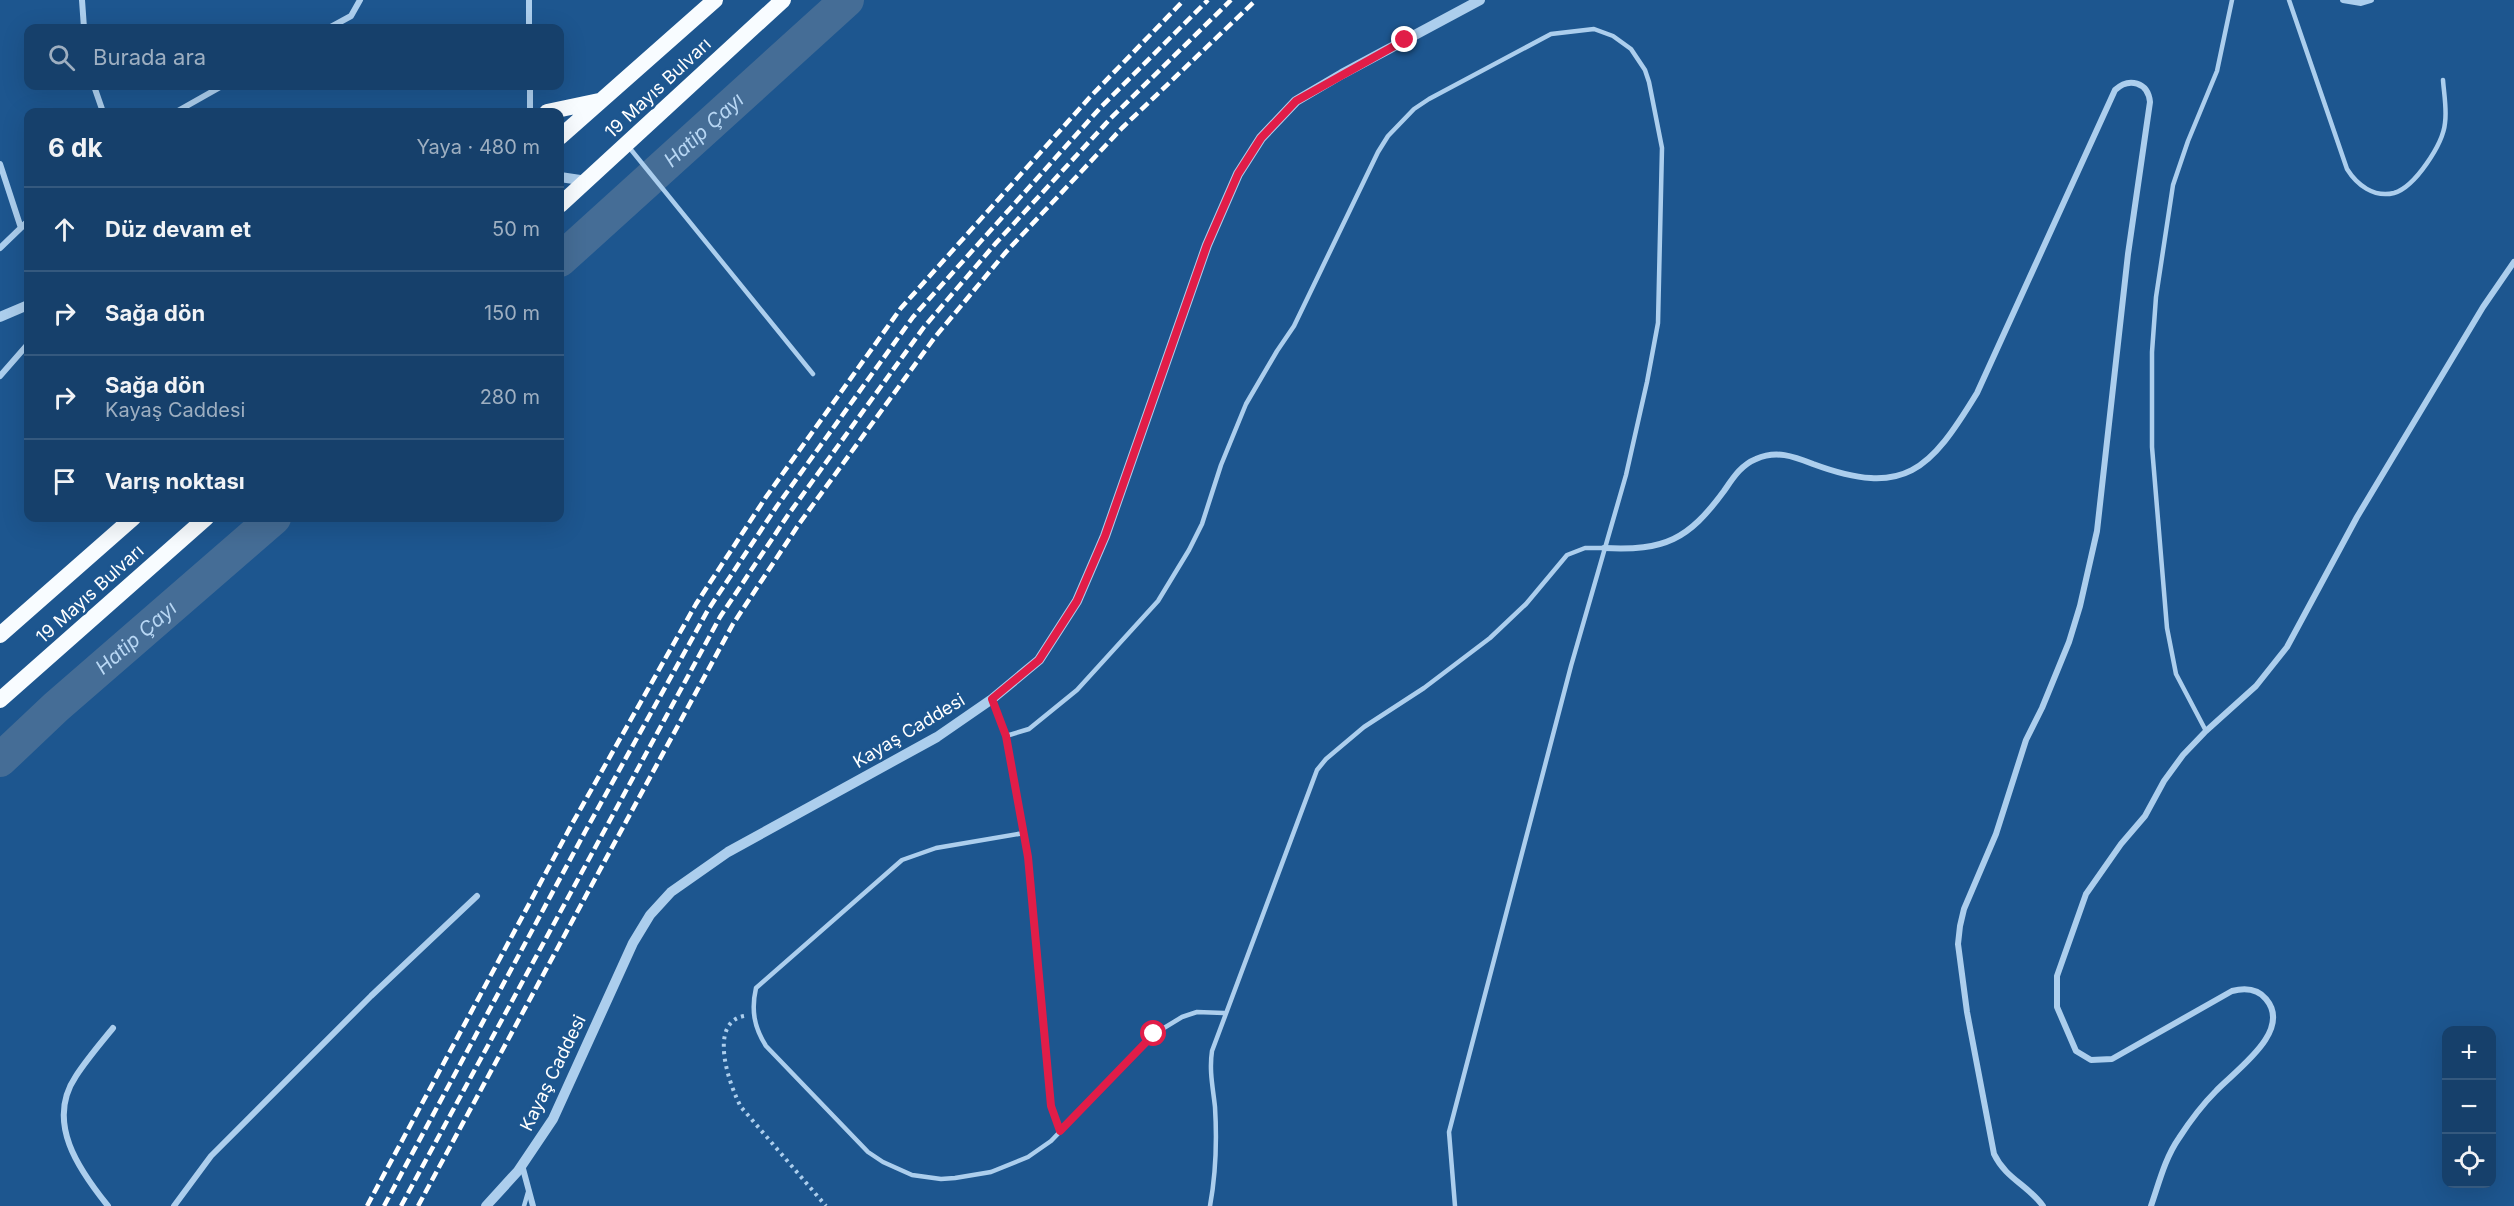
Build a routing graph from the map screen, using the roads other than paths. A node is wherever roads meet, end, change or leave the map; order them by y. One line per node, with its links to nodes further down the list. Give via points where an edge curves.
1 (82, 0): 11 (street)
2 (360, 0): 12 (street, via 351,16)
3 (529, 0): 13 (street)
4 (715, 0): 18 (highway, 19 Mayıs Bulvarı)
5 (783, 0): 24 (highway, 19 Mayıs Bulvarı)
6 (1480, 0): 42 (street, Kayaş Caddesi, via 1296,101 1261,138 1238,174 1207,245 1105,536 1077,601 1039,660)
7 (2232, 0): 44 (lane, via 2217,71 2173,185 2152,352 2152,447 2166,628 2176,674)
8 (2289, 0): 14 (lane, via 2347,169 2370,190 2397,192 2424,169 2445,123)
9 (2343, 0): 10 (street)
10 (2371, 0)
11 (84, 24)
12 (336, 24)
13 (529, 24)
14 (2444, 80)
15 (95, 90): 19 (street)
16 (215, 90): 20 (street)
17 (530, 90): 21 (street)
18 (603, 100): 22 (highway); 23 (highway, 19 Mayıs Bulvarı)
19 (102, 108)
20 (183, 108)
21 (530, 108)
22 (564, 108)
23 (564, 134)
24 (627, 144): 27 (highway, 19 Mayıs Bulvarı); 36 (lane)
25 (0, 164): 30 (street)
26 (564, 178): 27 (street)
27 (586, 181): 28 (highway, 19 Mayıs Bulvarı)
28 (564, 201)
29 (24, 225): 30 (street)
30 (21, 228): 31 (street)
31 (0, 248)
32 (2514, 262): 44 (street, via 2471,326 2357,517 2287,647 2256,686)
33 (24, 307): 34 (street)
34 (0, 317)
35 (24, 349): 37 (street)
36 (813, 374)
37 (0, 376)
38 (128, 522): 41 (highway, 19 Mayıs Bulvarı)
39 (201, 522): 43 (highway, 19 Mayıs Bulvarı)
40 (1604, 548): 45 (lane, via 1635,440 1658,323 1662,148 1642,64 1622,41 1594,29 1551,34 1429,99 1388,136 1294,326 1246,404 1202,524 1174,576 1139,624 1077,690 1029,729); 48 (lane, via 1585,548 1567,555 1526,604 1490,638 1364,727 1326,759 1311,783); 59 (lane, via 1449,1132); 60 (street, via 1646,548 1683,534 1706,516 1739,470 1768,455 1791,456 1844,475 1876,478 1906,474 1927,462 1977,393 2115,90 2132,82 2147,91 2150,102 2090,569 2069,642 2020,755 1996,834 1966,903 1958,944 1994,1154 2006,1173)
41 (0, 635)
42 (992, 699): 45 (lane); 51 (street, Kayaş Caddesi, via 937,737 728,852 671,892 650,915 633,943 553,1119)
43 (0, 700)
44 (2206, 731): 61 (street, via 2174,767 2145,816 2086,894 2055,992 2061,1021 2076,1051 2091,1060 2112,1059 2232,991 2255,991 2272,1008 2272,1025 2262,1044 2206,1102 2171,1150)
45 (1006, 736): 46 (lane)
46 (1024, 833): 50 (lane, via 1051,1106); 50 (lane, via 936,848 902,860 756,988 753,1015 766,1046 868,1152 898,1170 941,1179 992,1172 1028,1157)
47 (477, 896): 54 (street, via 211,1156)
48 (1224, 1013): 50 (lane, via 1197,1012 1154,1034); 58 (lane, via 1210,1060 1216,1130)
49 (113, 1028): 53 (street, via 74,1078 63,1108 73,1156)
50 (1060, 1131)
51 (522, 1165): 52 (street); 55 (street, Kayaş Caddesi)
52 (529, 1190): 56 (lane); 57 (street)
53 (108, 1206)
54 (174, 1206)
55 (486, 1206)
56 (524, 1206)
57 (534, 1206)
58 (1210, 1206)
59 (1455, 1206)
60 (2043, 1206)
61 (2151, 1206)

